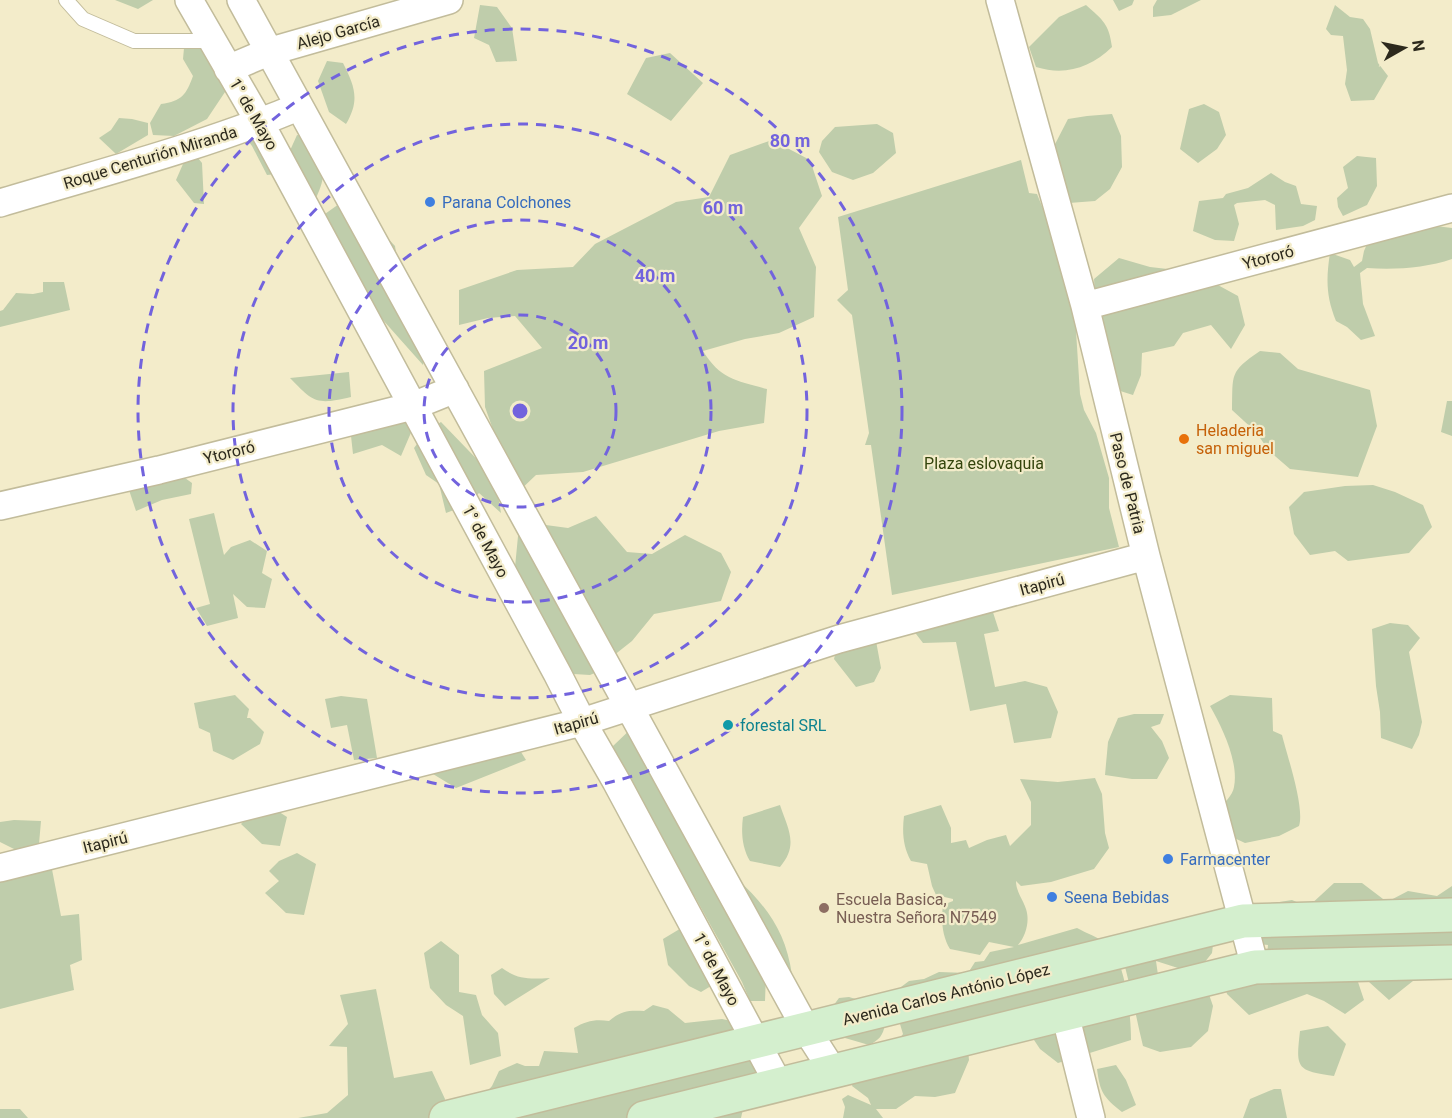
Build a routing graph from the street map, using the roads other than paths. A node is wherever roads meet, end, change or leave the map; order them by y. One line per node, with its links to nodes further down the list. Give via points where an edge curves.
1 (66, 0): 6 (lane, via 83,19 134,41)
2 (189, 0): 6 (street, 1° de Mayo)
3 (241, 0): 7 (street)
4 (449, 0): 7 (street, Alejo García)
5 (1000, 0): 13 (street, Paso de Patria)
6 (213, 41): 8 (street, 1° de Mayo)
7 (268, 52): 8 (street, Alejo García); 9 (street)
8 (228, 69): 10 (street, 1° de Mayo)
9 (298, 107): 10 (street, Roque Centurión Miranda); 14 (street)
10 (260, 123): 11 (street, Roque Centurión Miranda); 15 (street, 1° de Mayo)
11 (0, 202)
12 (1452, 208): 13 (street, Ytororó)
13 (1084, 306): 17 (street, Paso de Patria)
14 (455, 388): 15 (street, Ytororó); 18 (street)
15 (413, 406): 16 (street, Ytororó); 19 (street, 1° de Mayo)
16 (0, 506)
17 (1146, 556): 18 (street, Itapirú, via 839,639); 22 (street, Paso de Patria)
18 (628, 706): 19 (street, Itapirú); 26 (street)
19 (582, 722): 20 (street, Itapirú); 27 (street, 1° de Mayo)
20 (0, 868)
21 (1452, 915): 22 (main road, Avenida Carlos António López)
22 (1243, 921): 24 (street, Paso de Patria); 26 (main road, Avenida Carlos António López)
23 (1452, 962): 24 (main road)
24 (1255, 967): 25 (main road)
25 (1065, 1014): 28 (main road); 32 (street)
26 (806, 1029): 27 (main road, Avenida Carlos António López); 28 (street)
27 (756, 1041): 29 (street, 1° de Mayo); 30 (main road, Avenida Carlos António López)
28 (833, 1071): 29 (main road)
29 (779, 1085): 31 (main road)
30 (446, 1118)
31 (644, 1118)
32 (1091, 1118)

